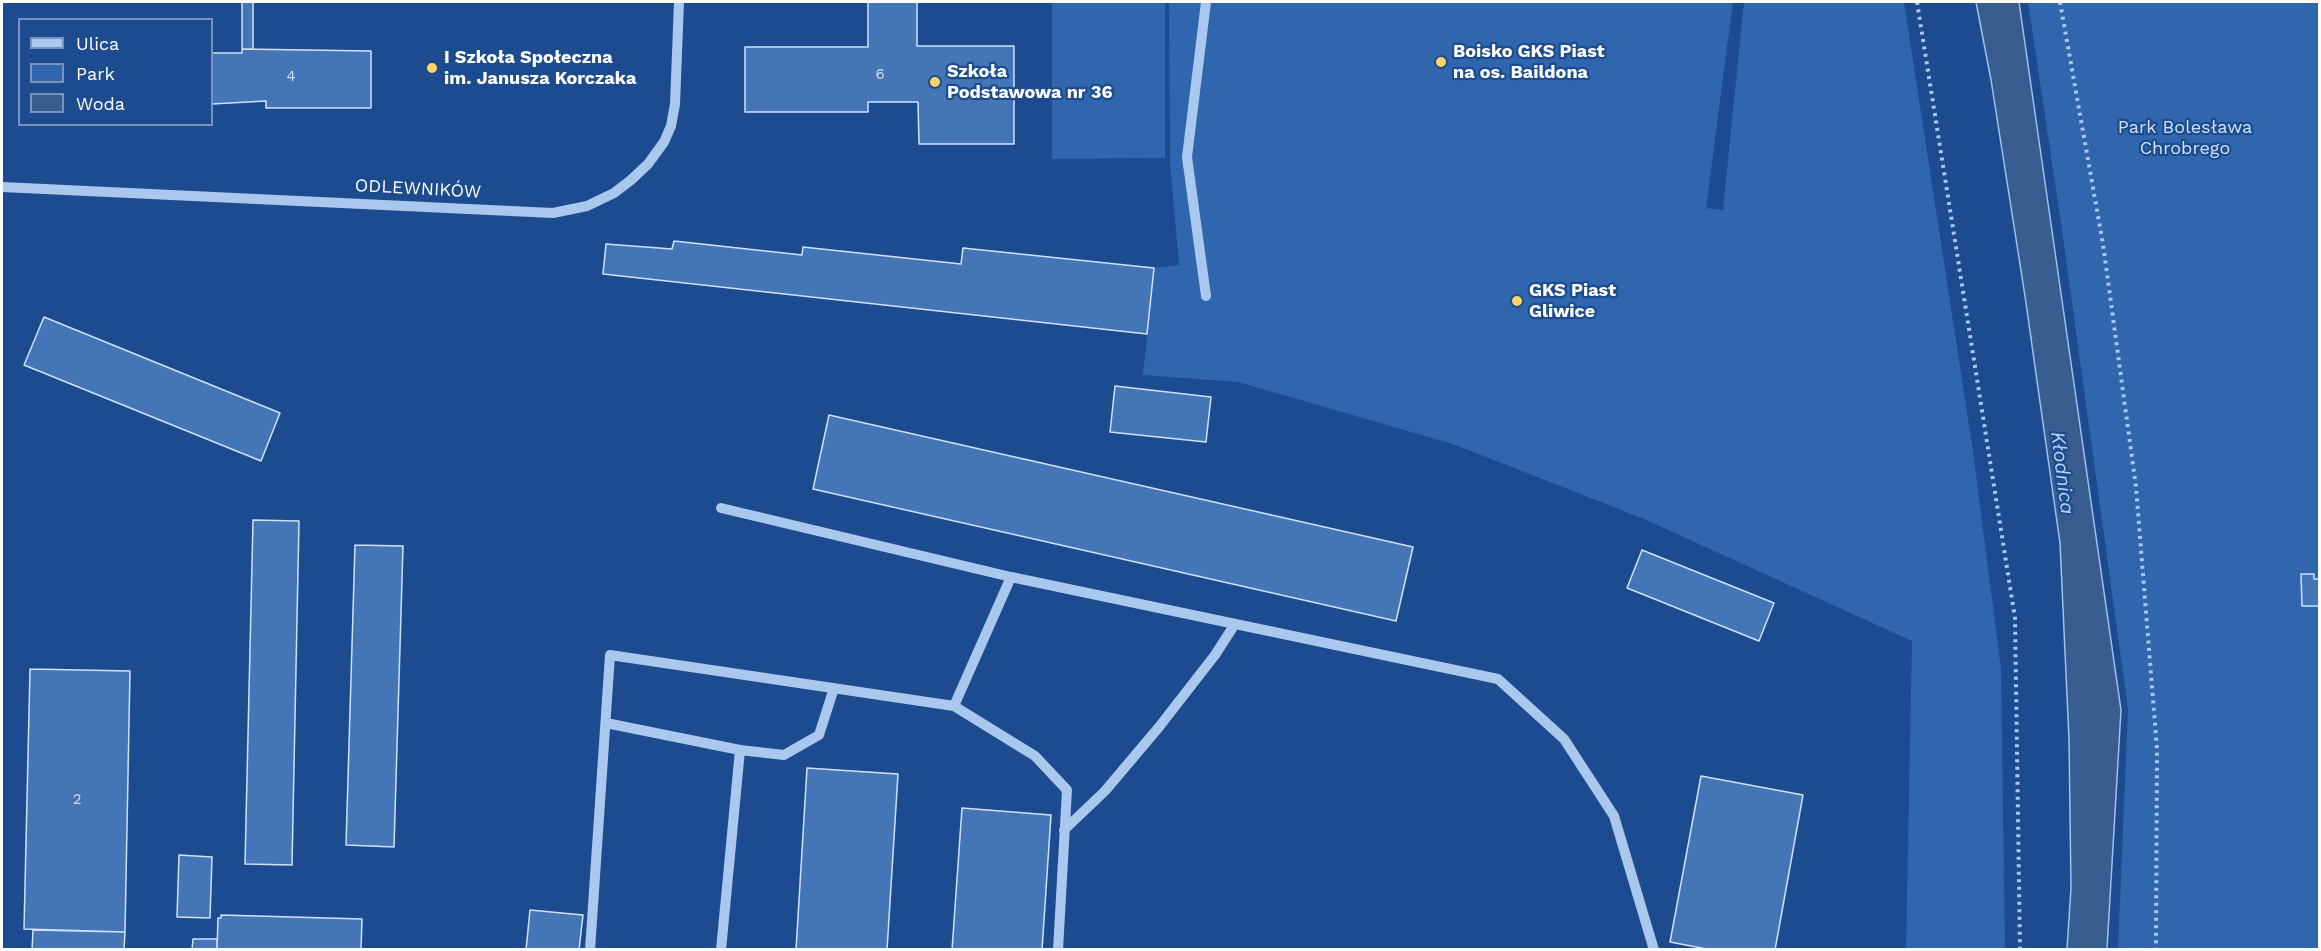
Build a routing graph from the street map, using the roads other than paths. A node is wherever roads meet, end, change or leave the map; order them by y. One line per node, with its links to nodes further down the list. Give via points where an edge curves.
1 (679, 2): 3 (street, ODLEWNIKÓW, via 672,126 648,164 614,193 588,206 553,213)
2 (1206, 2): 4 (street, via 1187,158)
3 (2, 187)
4 (1206, 296)
5 (721, 508): 6 (street)
6 (1011, 577): 7 (street); 9 (street)
7 (1235, 624): 12 (street, via 1159,727 1105,791); 16 (street, via 1498,679 1564,739 1614,816)
8 (834, 688): 9 (street); 10 (street, via 610,655); 11 (street, via 819,735 784,755)
9 (954, 706): 12 (street, via 1035,756 1067,790)
10 (606, 723): 11 (street); 13 (street)
11 (740, 750): 14 (street)
12 (1064, 830): 15 (street)
13 (590, 950)
14 (721, 950)
15 (1058, 950)
16 (1654, 950)

